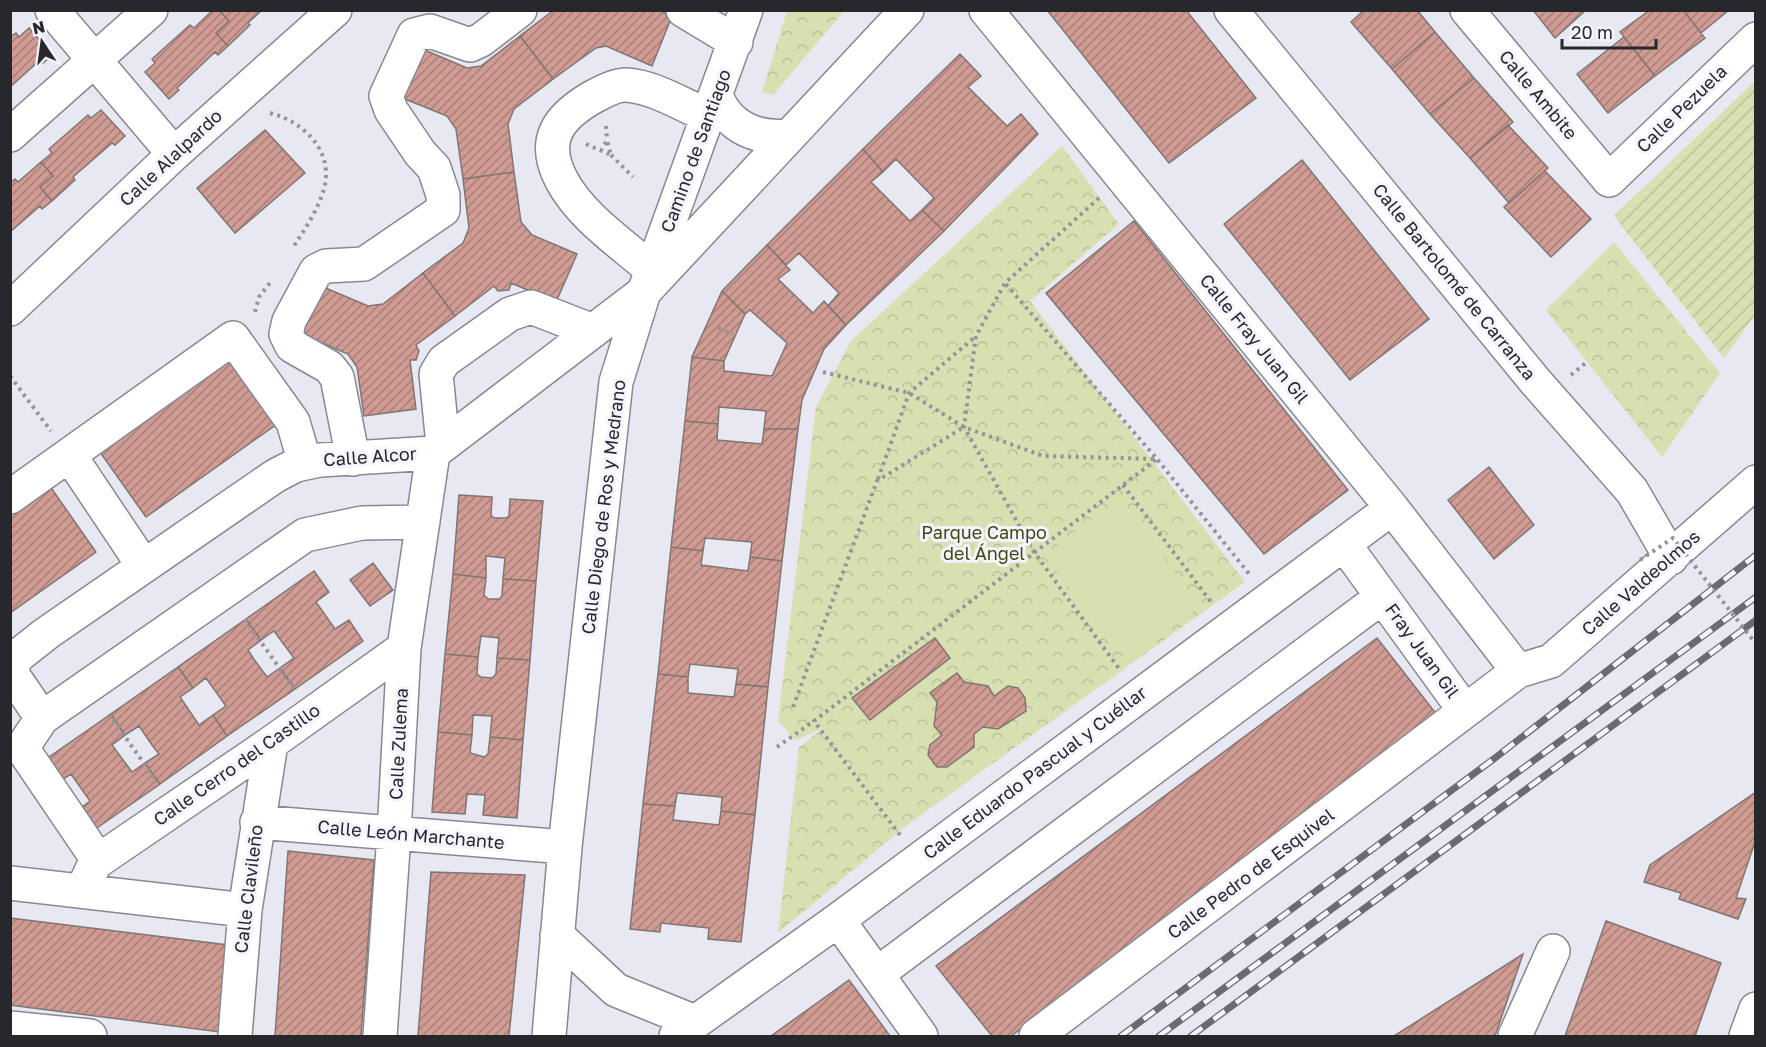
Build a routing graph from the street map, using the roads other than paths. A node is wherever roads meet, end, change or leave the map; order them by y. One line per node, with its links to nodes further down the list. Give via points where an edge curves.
1 (52, 10): 13 (street)
2 (151, 10): 13 (street)
3 (335, 10): 17 (street, Calle Alalpardo)
4 (520, 10): 24 (street, via 470,45 430,31 414,35 386,96 391,110 434,168 443,195 443,210 364,264 326,266 316,271 289,321 286,334 292,346 329,367 337,377)
5 (683, 10): 12 (street)
6 (746, 10): 12 (street, Camino de Santiago)
7 (908, 10): 16 (street, Calle Diego de Ros y Medrano)
8 (986, 10): 28 (street, Calle Fray Juan Gil)
9 (1231, 10): 31 (street, Calle Bartolomé de Carranza, via 1535,381 1632,491)
10 (1467, 10): 18 (street, Calle Ambite)
11 (1755, 39): 18 (street, Calle Pezuela)
12 (736, 42): 14 (street, Camino de Santiago)
13 (95, 61): 15 (street); 17 (street)
14 (713, 106): 16 (street, via 722,109 731,121 766,138); 19 (street, Camino de Santiago); 19 (street, via 625,84 576,106 553,136 552,156 562,180)
15 (10, 135)
16 (789, 136): 19 (street, Calle Diego de Ros y Medrano)
17 (174, 154): 20 (street, Calle Alalpardo)
18 (1609, 180)
19 (648, 281): 21 (street, Calle Alcor); 41 (street, Calle Diego de Ros y Medrano, via 616,382)
20 (10, 309)
21 (592, 331): 23 (street, Calle Alcor); 23 (street, Calle Zulema, via 531,307 510,314 444,361 436,374)
22 (63, 447): 25 (street, via 233,338 293,422); 27 (street); 32 (street)
23 (438, 449): 24 (street, Calle Alcor); 29 (street, Calle Zulema)
24 (353, 459): 25 (street, Calle Alcor)
25 (305, 463): 32 (street, Calle Alcor, via 275,476)
26 (1755, 482): 31 (street, Calle Valdeolmos)
27 (10, 497)
28 (1392, 508): 30 (street, Calle Eduardo Pascual y Cuéllar); 35 (street, Calle Fray Juan Gil)
29 (423, 522): 34 (street, Calle Zulema); 37 (street, via 362,523 305,535)
30 (1344, 544): 33 (street, Fray Juan Gil); 46 (street, Calle Eduardo Pascual y Cuéllar)
31 (1656, 559): 35 (street, Calle Valdeolmos, via 1551,662)
32 (143, 565): 37 (street, Calle Alcor, via 14,659 12,674)
33 (1382, 597): 36 (street, Fray Juan Gil); 49 (street)
34 (404, 648): 38 (street, Calle Cerro del Castillo); 40 (street, Calle Zulema)
35 (1518, 671): 36 (street, Fray Juan Gil)
36 (1466, 711): 58 (street, Calle Pedro de Esquivel)
37 (42, 718): 42 (street, via 22,748)
38 (271, 743): 39 (street, Calle Clavileño); 42 (street, Calle Cerro del Castillo)
39 (257, 822): 40 (street, Calle León Marchante); 45 (street, Calle Clavileño)
40 (394, 834): 41 (street, Calle León Marchante); 55 (street, Calle Zulema)
41 (565, 848): 47 (street, Calle Diego de Ros y Medrano)
42 (98, 860): 44 (street, Calle Cerro del Castillo)
43 (10, 883): 44 (street)
44 (82, 891): 45 (street)
45 (245, 910): 54 (street, Calle Clavileño)
46 (838, 920): 49 (street); 52 (street, Calle Eduardo Pascual y Cuéllar)
47 (557, 934): 52 (street, via 616,990); 56 (street, Calle Diego de Ros y Medrano)
48 (1553, 951): 59 (street)
49 (877, 975): 57 (street)
50 (1755, 1009): 60 (street)
51 (10, 1028): 53 (street)
52 (686, 1029)
53 (90, 1036)
54 (235, 1036)
55 (380, 1036)
56 (549, 1036)
57 (921, 1036)
58 (1036, 1036)
59 (1515, 1036)
60 (1746, 1036)

